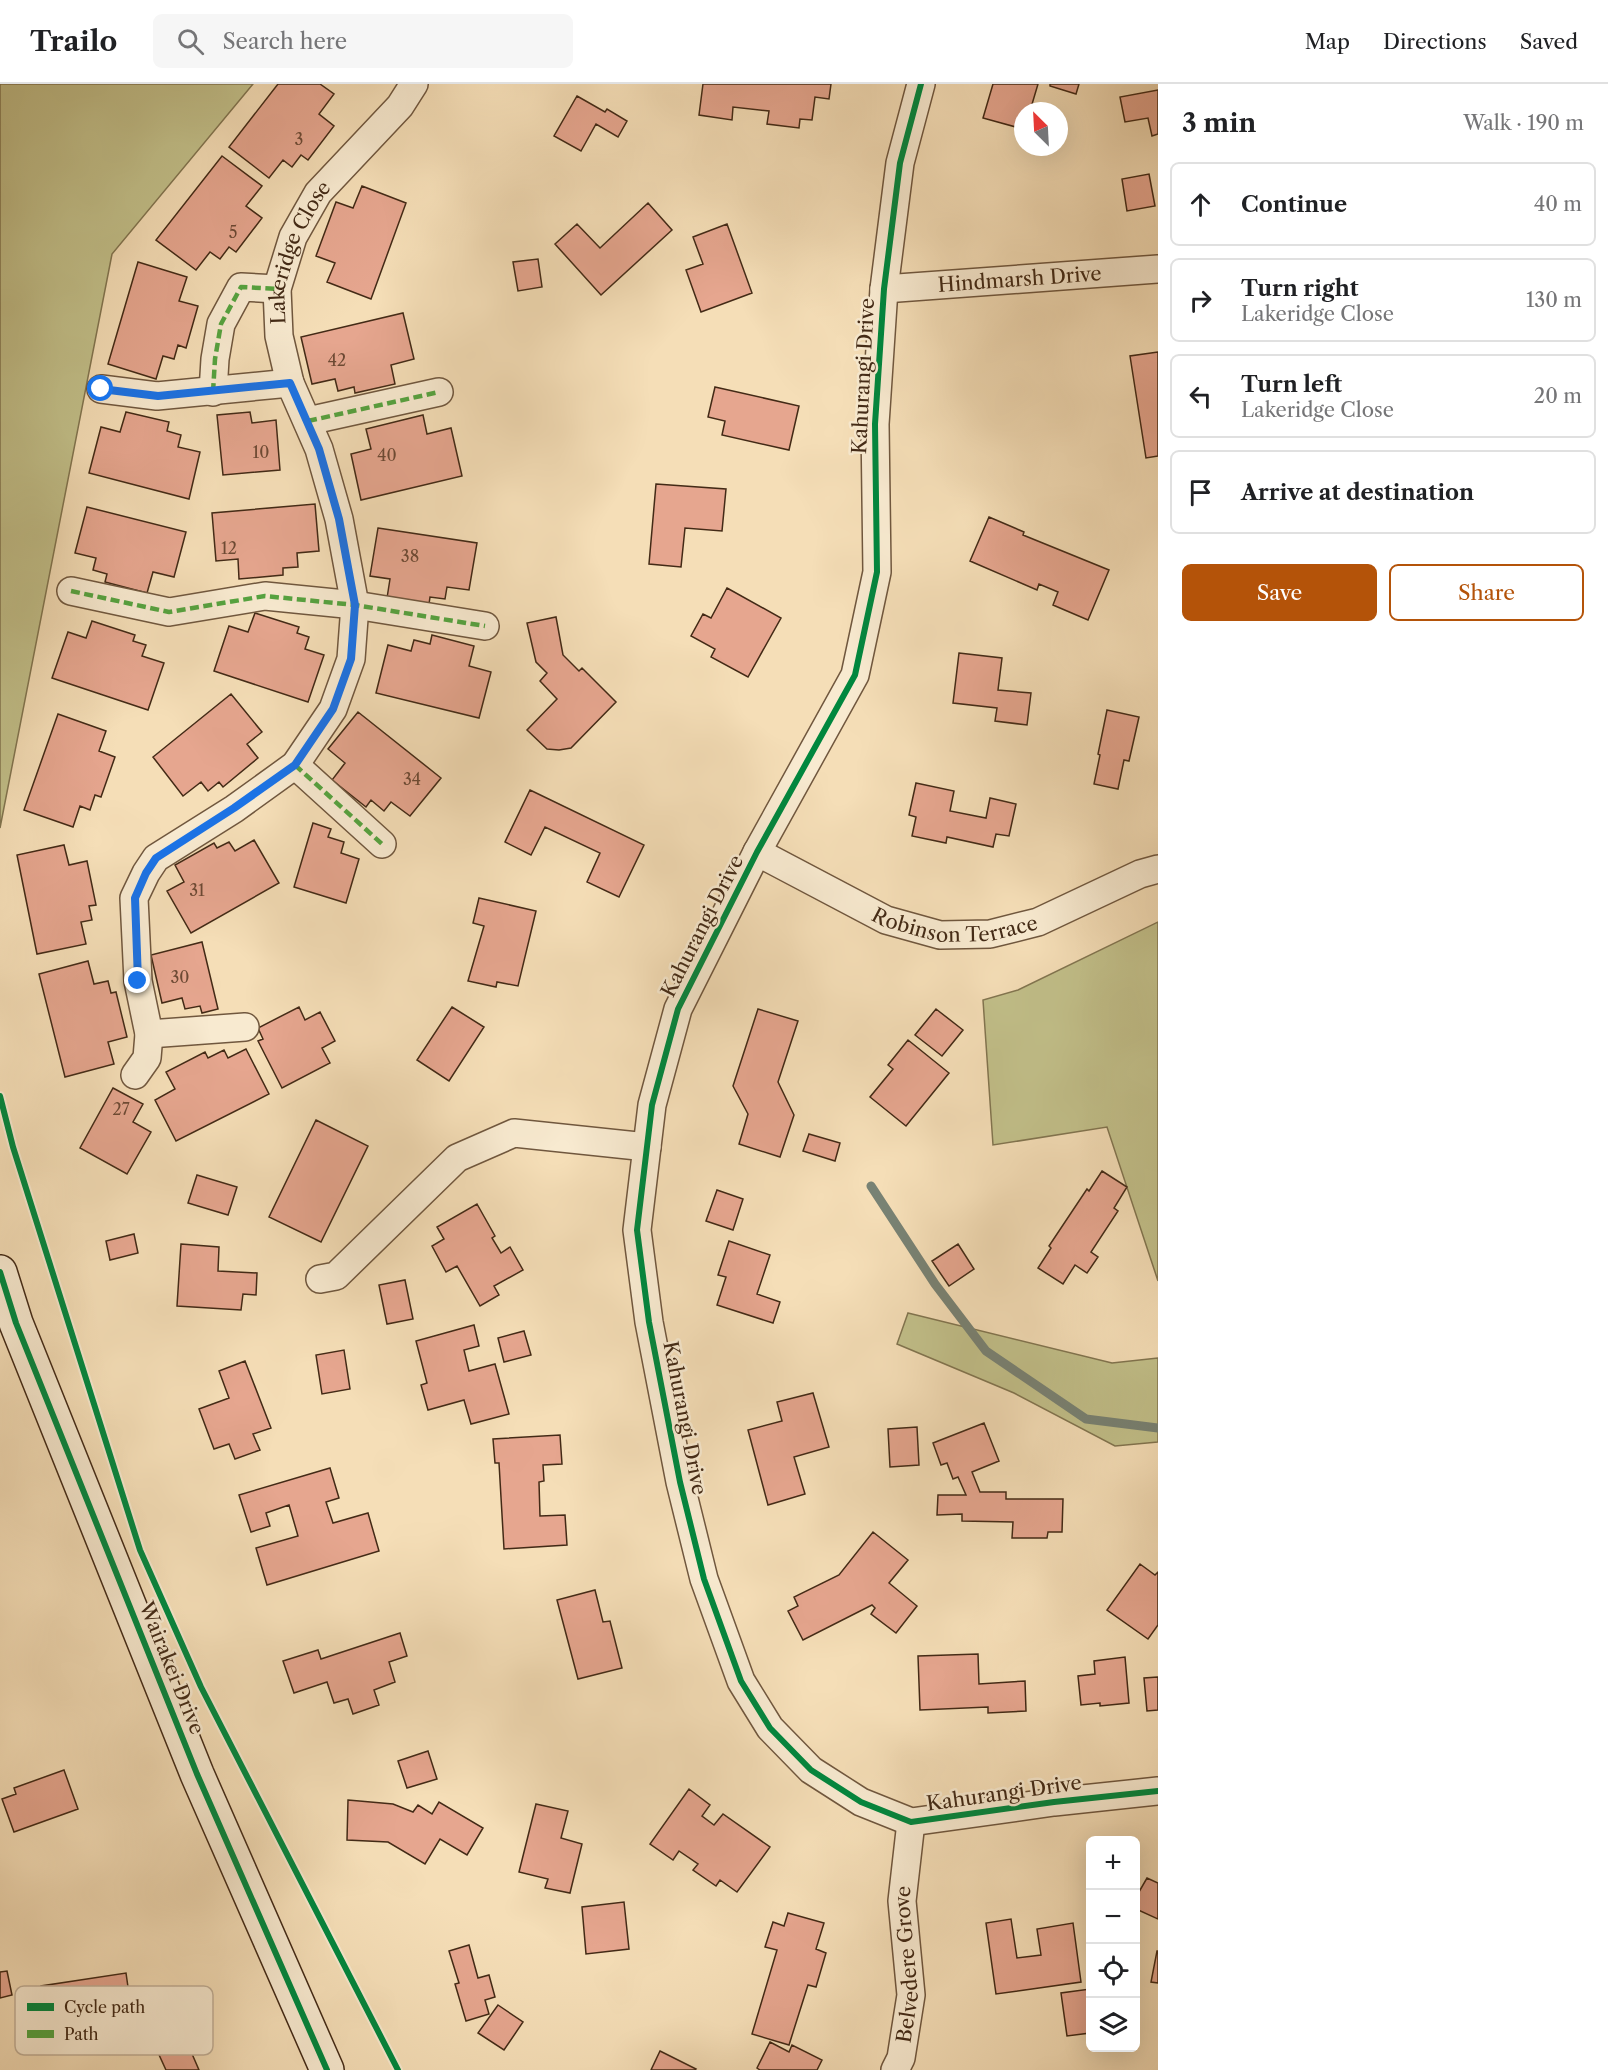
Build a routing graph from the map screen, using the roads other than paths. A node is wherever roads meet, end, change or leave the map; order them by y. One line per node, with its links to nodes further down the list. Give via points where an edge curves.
1 (414, 84): 4 (street, Lakeridge Close, via 392,114 318,193 293,237)
2 (921, 84): 5 (street, Kahurangi Drive, via 900,163)
3 (1158, 268): 5 (street, Hindmarsh Drive)
4 (278, 289): 6 (street, Lakeridge Close, via 279,336); 8 (street, via 241,287 221,324)
5 (884, 289): 16 (street, Kahurangi Drive, via 875,424 877,572 855,675)
6 (290, 383): 8 (street); 10 (street, Lakeridge Close)
7 (101, 389): 8 (street, via 158,396)
8 (213, 392)
9 (439, 392): 10 (street)
10 (308, 421): 12 (street, Lakeridge Close, via 339,519)
11 (70, 591): 12 (street, via 169,612 266,596)
12 (355, 605): 13 (street); 14 (street, Lakeridge Close, via 351,659 333,709)
13 (485, 626)
14 (295, 765): 15 (street); 19 (street, Lakeridge Close, via 156,858 146,873 135,898 138,981)
15 (382, 844)
16 (757, 852): 17 (street, Robinson Terrace, via 886,920 940,934 990,934 1038,922); 21 (street, Kahurangi Drive, via 678,1009 652,1105)
17 (1158, 869)
18 (245, 1027): 19 (street)
19 (149, 1034): 20 (street, Lakeridge Close, via 147,1058)
20 (135, 1075)
21 (647, 1147): 23 (street, via 514,1133 457,1158 336,1276); 27 (street, Kahurangi Drive, via 637,1230 649,1322 680,1482 702,1569 741,1681 770,1728 811,1770 861,1802)
22 (0, 1272): 25 (main road, Wairakei Drive)
23 (320, 1279)
24 (0, 1292): 25 (main road)
25 (16, 1323): 28 (main road, Wairakei Drive, via 197,1774)
26 (1158, 1791): 27 (street, Kahurangi Drive)
27 (911, 1822): 29 (street, Belvedere Grove, via 902,1901 911,1995)
28 (327, 2070)
29 (895, 2070)

